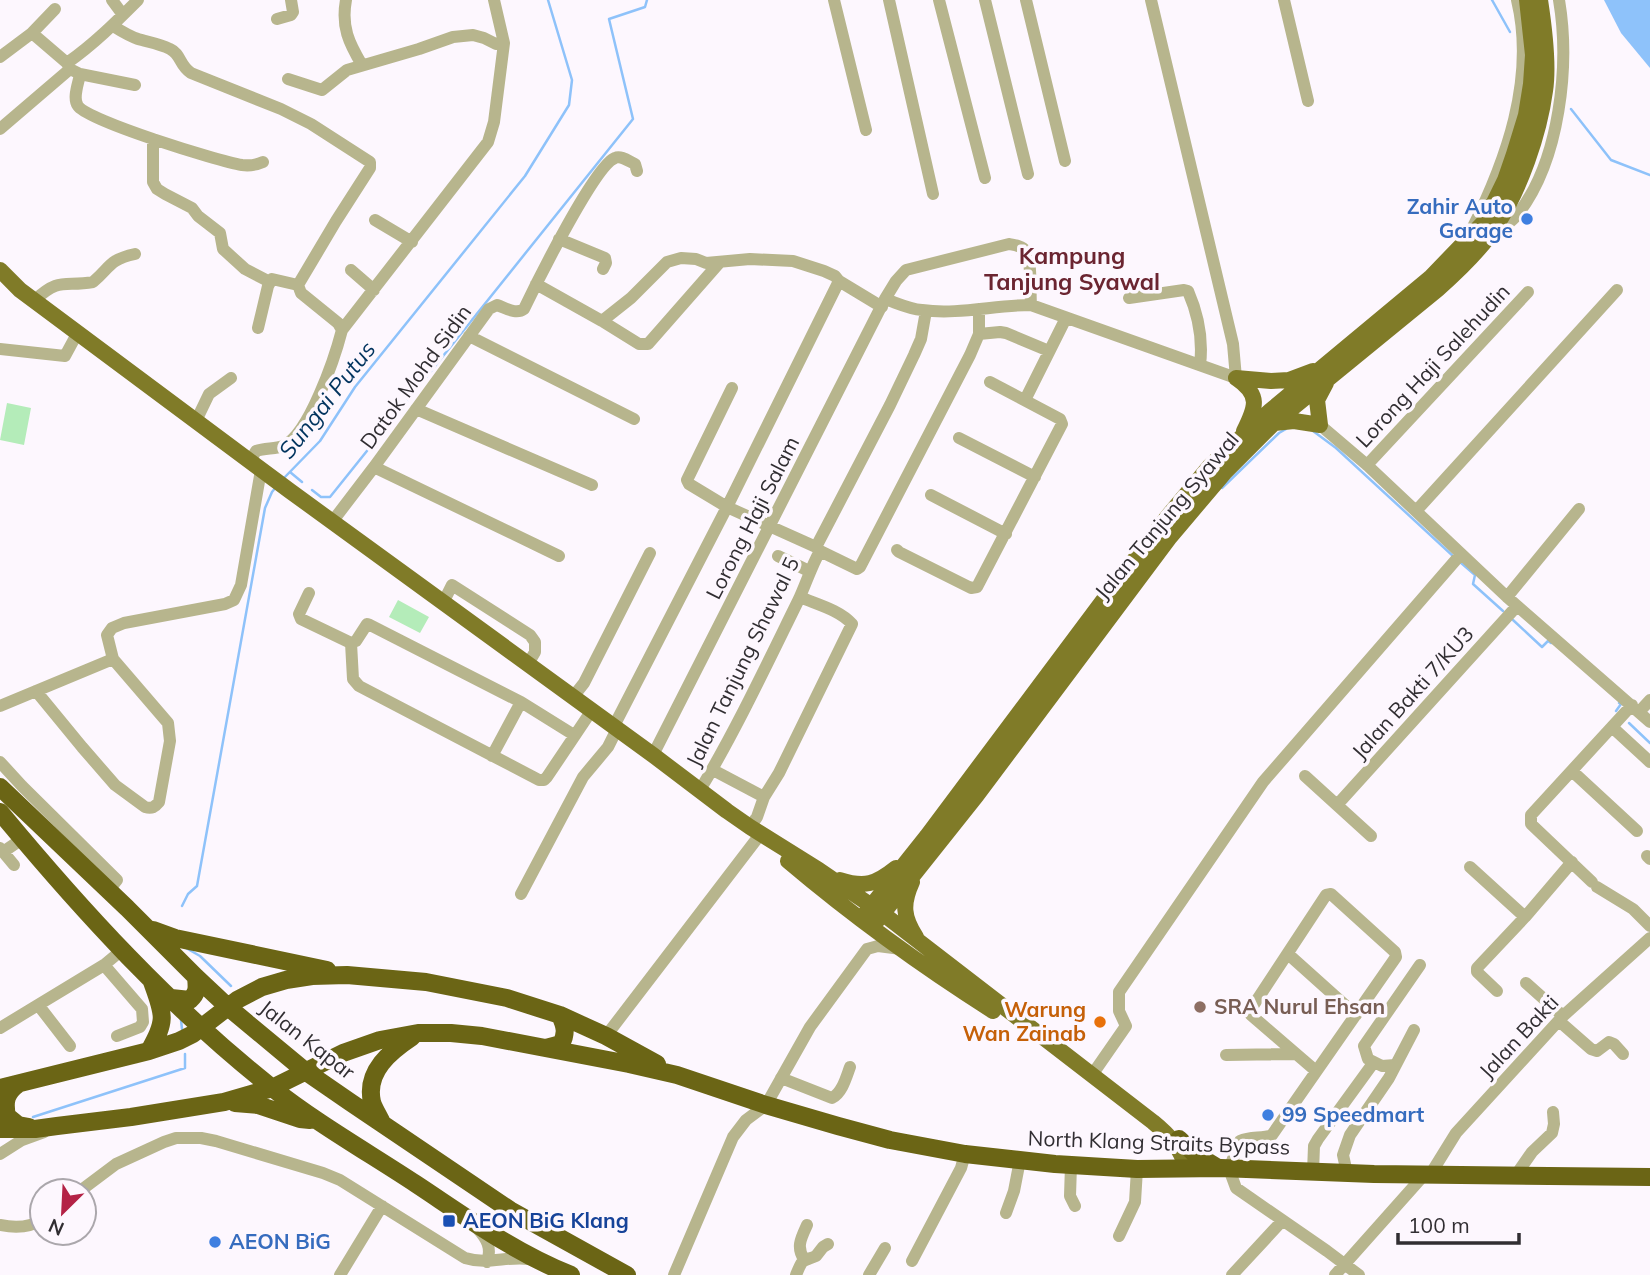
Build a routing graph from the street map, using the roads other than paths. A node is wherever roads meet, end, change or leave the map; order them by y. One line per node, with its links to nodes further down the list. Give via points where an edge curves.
1 (112, 0): 18 (street)
2 (138, 0): 18 (street)
3 (291, 0): 19 (street, via 291,15)
4 (346, 0): 24 (street, via 344,23)
5 (494, 0): 22 (street)
6 (834, 0): 30 (street)
7 (889, 0): 37 (street)
8 (939, 0): 36 (street)
9 (985, 0): 35 (street)
10 (1026, 0): 32 (street)
11 (1151, 0): 73 (street, via 1233,344)
12 (1284, 0): 28 (street)
13 (1517, 0): 42 (street, via 1523,66 1514,124)
14 (1527, 0): 38 (main road, Jalan Tanjung Syawal, via 1531,85)
15 (1540, 0): 38 (main road, Jalan Tanjung Syawal, via 1546,89 1527,158)
16 (1559, 0): 42 (street, via 1562,82 1542,171 1517,216)
17 (55, 9): 21 (street)
18 (123, 15): 20 (street)
19 (277, 19)
20 (113, 26): 25 (street); 51 (street, via 170,49 191,73 281,109 370,162)
21 (32, 33): 23 (street); 25 (street)
22 (504, 43): 24 (street, via 473,35 453,37); 41 (street, via 488,142)
23 (0, 57)
24 (362, 65): 26 (street, via 342,72 323,90)
25 (73, 68): 27 (street); 29 (street); 31 (street, via 80,108)
26 (288, 79)
27 (135, 85)
28 (1308, 102)
29 (0, 129)
30 (866, 130)
31 (153, 139): 33 (street, via 240,165); 49 (street, via 153,182 220,233 223,249 245,269)
32 (1065, 161)
33 (263, 162)
34 (637, 171): 40 (street, Datok Mohd Sidin, via 635,164 614,158 599,172)
35 (1028, 174)
36 (985, 178)
37 (933, 194)
38 (1503, 198): 42 (main road, Jalan Tanjung Syawal, via 1495,227)
39 (375, 220): 41 (street)
40 (559, 239): 45 (street, via 606,258); 50 (street, Datok Mohd Sidin)
41 (412, 242): 52 (street)
42 (1471, 246): 71 (main road, Jalan Tanjung Syawal, via 1438,289)
43 (135, 254): 56 (street, via 111,264 93,282 57,285)
44 (720, 262): 48 (street, via 793,261); 62 (street, via 688,257 667,262); 62 (street, via 648,344 639,344)
45 (603, 269)
46 (0, 270): 56 (main road)
47 (351, 270): 52 (street)
48 (839, 281): 57 (street); 90 (street)
49 (270, 282): 51 (street); 63 (street)
50 (536, 284): 62 (street); 67 (street, Datok Mohd Sidin, via 521,311 494,306)
51 (298, 285): 64 (street)
52 (374, 290): 64 (street)
53 (1617, 290): 92 (street)
54 (1528, 292): 84 (street, Lorong Haji Salehudin)
55 (1129, 298): 70 (street, via 1188,291 1202,344)
56 (35, 300): 65 (main road)
57 (884, 303): 58 (street, Lorong Haji Salam, via 906,270 1009,244 1026,251); 60 (street); 94 (street, Lorong Haji Salam)
58 (1031, 305): 59 (street); 61 (street)
59 (979, 309): 60 (street); 66 (street)
60 (926, 311): 96 (street, Jalan Tanjung Shawal 5, via 914,355)
61 (1066, 318): 69 (street); 70 (street)
62 (602, 321)
63 (258, 328)
64 (342, 330): 86 (street, via 334,361 303,426 283,447 256,450)
65 (78, 332): 68 (street, via 65,356); 79 (main road)
66 (979, 334): 69 (street, via 1006,333); 96 (street, via 860,567 853,568)
67 (470, 336): 77 (street, Datok Mohd Sidin); 78 (street)
68 (0, 349)
69 (1049, 351): 76 (street)
70 (1200, 365): 73 (street)
71 (1325, 374): 73 (main road, via 1271,381); 80 (main road, Jalan Tanjung Syawal); 81 (main road, via 1317,400); 83 (main road, Jalan Tanjung Syawal, via 1270,411)
72 (231, 378): 79 (street, via 209,394)
73 (1237, 378): 83 (main road, via 1252,393 1255,404)
74 (990, 382): 76 (street)
75 (732, 388): 90 (street, via 687,481)
76 (1025, 400): 87 (street, via 1062,421)
77 (416, 409): 85 (street, Datok Mohd Sidin); 88 (street)
78 (634, 419)
79 (196, 421): 86 (main road)
80 (1274, 423): 81 (main road); 138 (main road, Jalan Tanjung Syawal, via 1170,537 977,795)
81 (1320, 425): 84 (street)
82 (959, 438): 87 (street)
83 (1237, 442): 138 (main road, Jalan Tanjung Syawal, via 1169,515)
84 (1367, 466): 92 (street)
85 (374, 467): 93 (street, Datok Mohd Sidin); 100 (street)
86 (261, 469): 93 (main road); 108 (street, via 241,585 234,600 111,628 107,635)
87 (1035, 477): 95 (street)
88 (592, 485)
89 (931, 495): 95 (street)
90 (727, 507): 94 (street); 118 (street)
91 (1580, 509): 105 (street, Jalan Bakti 7/KU3)
92 (1416, 511): 99 (street)
93 (332, 522): 106 (main road)
94 (770, 527): 96 (street); 121 (street, Lorong Haji Salam)
95 (1006, 534): 97 (street, via 975,588)
96 (818, 549): 102 (street, Jalan Tanjung Shawal 5)
97 (897, 550)
98 (650, 553): 111 (street, via 584,683)
99 (1461, 554): 105 (street); 185 (street, via 1263,782 1118,992 1126,1026)
100 (559, 556)
101 (778, 556): 102 (street)
102 (809, 571): 104 (street, Jalan Tanjung Shawal 5)
103 (309, 593): 107 (street, via 300,619)
104 (800, 597): 125 (street, Jalan Tanjung Shawal 5); 130 (street, via 852,624)
105 (1512, 602): 115 (street); 131 (street, Jalan Bakti 7/KU3)
106 (443, 603): 109 (main road); 109 (street, via 452,585 530,635 536,652)
107 (351, 643): 113 (street, via 370,625); 122 (street, via 353,679 359,686)
108 (113, 659): 110 (street); 110 (street, via 168,723 170,741 155,807 145,807 115,785)
109 (527, 664): 111 (main road)
110 (36, 691): 114 (street)
111 (573, 696): 116 (main road)
112 (1650, 700): 115 (street)
113 (521, 702): 120 (street); 122 (street)
114 (0, 706)
115 (1635, 709): 117 (street); 119 (street)
116 (592, 710): 118 (main road); 120 (street)
117 (1650, 722)
118 (616, 727): 121 (main road); 144 (street, via 608,747 583,777)
119 (1612, 727): 124 (street); 126 (street)
120 (574, 735): 122 (street, via 544,780)
121 (653, 755): 129 (main road)
122 (492, 757)
123 (0, 762): 143 (street, via 117,880)
124 (1650, 762)
125 (713, 770): 129 (street, Jalan Tanjung Shawal 5); 130 (street)
126 (1572, 771): 133 (street); 139 (street, via 1531,815 1531,824)
127 (1305, 776): 131 (street)
128 (0, 787): 143 (highway, Jalan Kapar)
129 (700, 790): 134 (main road)
130 (764, 797): 134 (street)
131 (1338, 805): 135 (street)
132 (0, 812): 136 (highway)
133 (1637, 831)
134 (754, 832): 142 (main road); 145 (main road); 174 (street)
135 (1371, 836)
136 (22, 839): 137 (street); 154 (highway)
137 (1, 850): 140 (street)
138 (914, 862): 142 (main road, via 856,886); 146 (main road, Jalan Tanjung Syawal); 151 (main road, via 904,904 906,919)
139 (1572, 862): 147 (street); 148 (street)
140 (14, 865)
141 (1470, 867): 147 (street)
142 (819, 870): 146 (main road)
143 (109, 890): 149 (highway, Jalan Kapar)
144 (522, 894)
145 (837, 900): 146 (main road); 152 (street, via 862,926)
146 (872, 917): 151 (main road); 153 (main road)
147 (1525, 917): 162 (street, via 1477,968)
148 (1650, 926)
149 (147, 927): 158 (highway, via 175,938); 160 (highway, Jalan Kapar)
150 (1650, 938): 168 (street, Jalan Bakti)
151 (921, 945): 185 (main road)
152 (867, 949): 153 (street); 188 (street, via 810,1027)
153 (901, 949): 185 (main road)
154 (122, 950): 157 (street); 159 (highway)
155 (1288, 954): 167 (street); 167 (street, via 1331,894 1395,952); 178 (street, via 1251,1015)
156 (1420, 964): 181 (street, via 1364,1046)
157 (104, 965): 164 (street); 173 (street, via 142,1009 140,1027)
158 (347, 975): 165 (highway, North Klang Straits Bypass, via 286,980); 166 (highway, North Klang Straits Bypass, via 470,990)
159 (150, 977): 163 (highway); 177 (highway, via 163,1016)
160 (196, 977): 163 (highway, via 197,990 190,1000); 165 (highway, Jalan Kapar)
161 (1526, 983): 168 (street)
162 (1497, 991)
163 (172, 998): 170 (highway)
164 (39, 1006): 169 (street); 175 (street)
165 (228, 1007): 170 (highway, North Klang Straits Bypass); 184 (highway, Jalan Kapar)
166 (560, 1015): 174 (highway, North Klang Straits Bypass); 176 (highway, via 565,1037 561,1044)
167 (1356, 1015): 186 (street)
168 (1561, 1019): 179 (street, via 1591,1049 1597,1051 1609,1042); 212 (street, Jalan Bakti, via 1456,1133)
169 (0, 1028)
170 (201, 1028): 177 (highway, North Klang Straits Bypass); 191 (highway)
171 (1414, 1030): 182 (street)
172 (418, 1033): 176 (highway, North Klang Straits Bypass, via 482,1036); 184 (highway, North Klang Straits Bypass, via 380,1040); 197 (highway, via 385,1057 373,1079 372,1101)
173 (117, 1036)
174 (606, 1036): 187 (highway, North Klang Straits Bypass)
175 (70, 1046)
176 (546, 1048): 187 (highway, North Klang Straits Bypass)
177 (149, 1051): 189 (highway, North Klang Straits Bypass)
178 (1296, 1054): 180 (street); 186 (street)
179 (1623, 1054)
180 (1226, 1055)
181 (1374, 1062): 182 (street); 210 (street, via 1314,1146)
182 (1395, 1065): 211 (street, via 1350,1135 1343,1156)
183 (850, 1067): 188 (street, via 839,1093 832,1098)
184 (305, 1070): 191 (highway, North Klang Straits Bypass); 193 (highway, Jalan Kapar)
185 (1087, 1071): 201 (main road)
186 (1316, 1072): 209 (street, via 1272,1135 1240,1141)
187 (677, 1075): 194 (highway, North Klang Straits Bypass)
188 (781, 1078): 194 (street)
189 (18, 1084): 190 (highway, North Klang Straits Bypass); 200 (highway, via 5,1098 7,1116 18,1125)
190 (0, 1088)
191 (272, 1088): 192 (highway, North Klang Straits Bypass); 196 (highway)
192 (224, 1102): 196 (highway, via 258,1105); 198 (highway, North Klang Straits Bypass)
193 (350, 1102): 196 (highway, via 323,1092 316,1094 311,1107); 197 (highway, Jalan Kapar)
194 (766, 1105): 203 (highway, North Klang Straits Bypass, via 878,1137); 239 (street, via 746,1119 728,1145)
195 (1553, 1112): 213 (street, via 1552,1133)
196 (320, 1121): 220 (highway)
197 (382, 1124): 238 (highway, Jalan Kapar, via 510,1210)
198 (57, 1126): 200 (highway, North Klang Straits Bypass); 202 (street)
199 (0, 1129): 200 (highway, North Klang Straits Bypass)
200 (35, 1129)
201 (1175, 1138): 206 (highway); 207 (main road); 209 (highway)
202 (0, 1154)
203 (965, 1154): 204 (highway, North Klang Straits Bypass); 232 (street)
204 (1020, 1160): 205 (highway, North Klang Straits Bypass); 219 (street)
205 (1071, 1165): 208 (highway, North Klang Straits Bypass); 217 (street, via 1070,1196)
206 (1167, 1168): 207 (highway, North Klang Straits Bypass); 208 (highway, North Klang Straits Bypass)
207 (1188, 1168): 209 (highway, North Klang Straits Bypass)
208 (1138, 1169): 227 (street, via 1135,1202)
209 (1224, 1169): 210 (highway, North Klang Straits Bypass); 222 (street, via 1236,1188)
210 (1313, 1172): 211 (highway, North Klang Straits Bypass)
211 (1347, 1173): 212 (highway, North Klang Straits Bypass)
212 (1427, 1175): 213 (highway, North Klang Straits Bypass); 234 (street, Jalan Bakti)
213 (1516, 1175): 214 (highway, North Klang Straits Bypass)
214 (1650, 1177)
215 (98, 1178): 216 (street, via 164,1142 188,1137 323,1172)
216 (368, 1198): 218 (street); 223 (street)
217 (1075, 1206)
218 (385, 1208): 221 (street); 223 (street)
219 (1006, 1213)
220 (463, 1214): 231 (highway); 233 (street, via 487,1240)
221 (403, 1219): 223 (street); 233 (street, via 466,1258)
222 (1282, 1221): 234 (street); 242 (street)
223 (376, 1223): 235 (street); 236 (street)
224 (0, 1225): 225 (street)
225 (28, 1226)
226 (807, 1226): 230 (street, via 799,1247)
227 (1119, 1236)
228 (828, 1244): 230 (street, via 816,1256)
229 (885, 1248): 241 (street)
230 (804, 1259): 240 (street)
231 (538, 1260): 233 (street); 237 (highway)
232 (912, 1261)
233 (487, 1262)
234 (1344, 1264): 243 (street, Jalan Bakti); 244 (street)
235 (340, 1275)
236 (347, 1275)
237 (571, 1275)
238 (627, 1275)
239 (674, 1275)
240 (796, 1275)
241 (869, 1275)
242 (1232, 1275)
243 (1335, 1275)
244 (1359, 1275)

